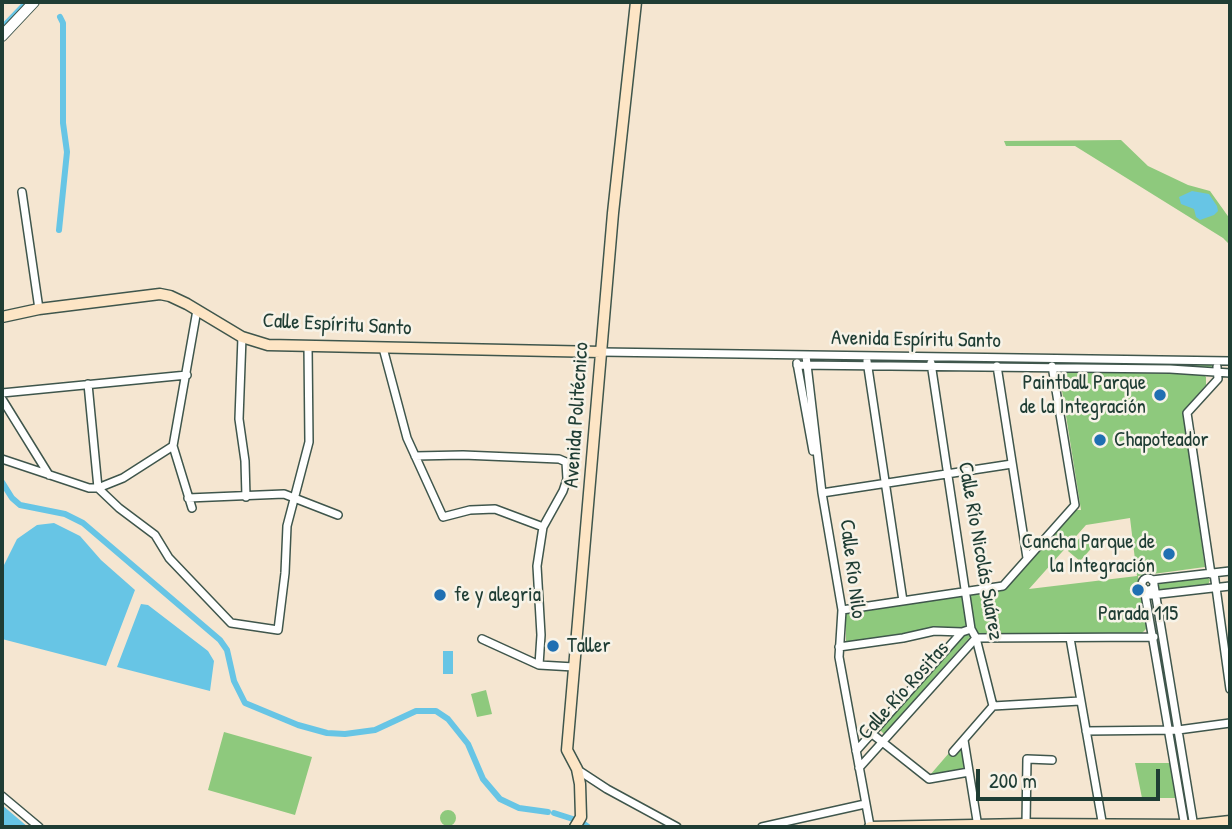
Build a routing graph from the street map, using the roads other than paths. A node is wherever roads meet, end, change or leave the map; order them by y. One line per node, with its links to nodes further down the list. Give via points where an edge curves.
1 (34, 2): 3 (street)
2 (636, 2): 11 (main road, Avenida Politécnico)
3 (2, 36)
4 (22, 192): 5 (street)
5 (39, 309): 6 (main road, Calle Espíritu Santo, via 160,295); 7 (main road, Calle Espíritu Santo)
6 (197, 310): 8 (main road, Calle Espíritu Santo); 23 (street)
7 (2, 317)
8 (242, 337): 9 (main road, Calle Espíritu Santo, via 268,345); 36 (street, via 239,419)
9 (308, 346): 10 (main road, Calle Espíritu Santo); 37 (street, via 309,442)
10 (383, 348): 11 (main road, Calle Espíritu Santo); 28 (street)
11 (601, 352): 18 (street, Calle Río Nilo, via 796,355); 60 (main road, Avenida Politécnico)
12 (997, 358): 13 (street, Avenida Espíritu Santo); 15 (street, Avenida Espíritu Santo); 19 (street)
13 (1052, 359): 16 (street, Avenida Espíritu Santo); 20 (street)
14 (867, 360): 15 (street, Avenida Espíritu Santo); 18 (street, Avenida Espíritu Santo); 33 (street)
15 (931, 361): 19 (street, Avenida Espíritu Santo); 31 (street, Calle Río Nicolás Suárez)
16 (1216, 361): 17 (street, Avenida Espíritu Santo); 21 (street)
17 (1230, 361)
18 (803, 362): 35 (street, Calle Río Nilo)
19 (997, 367): 20 (street, Avenida Espíritu Santo); 30 (street)
20 (1052, 368): 21 (street, Avenida Espíritu Santo); 42 (street, via 1075,505)
21 (1217, 371): 22 (street, Avenida Espíritu Santo); 44 (street, via 1218,379 1187,413)
22 (1230, 373)
23 (187, 375): 24 (street); 27 (street)
24 (88, 384): 25 (street); 34 (street)
25 (2, 393)
26 (2, 399): 32 (street)
27 (173, 446): 34 (street); 38 (street)
28 (415, 456): 41 (street, via 443,517 495,509); 41 (street, via 565,462 563,491)
29 (2, 458): 32 (street)
30 (1012, 464): 31 (street); 42 (street)
31 (948, 474): 33 (street); 48 (street, Calle Río Nicolás Suárez)
32 (48, 475): 34 (street)
33 (886, 484): 35 (street); 50 (street)
34 (98, 488): 37 (street, via 155,535 169,558 231,623 278,630)
35 (822, 493): 51 (street, Calle Río Nilo)
36 (246, 497): 37 (street); 38 (street)
37 (294, 497): 40 (street)
38 (188, 498): 39 (street)
39 (192, 508)
40 (338, 515)
41 (543, 527): 59 (street, via 537,566)
42 (1027, 558): 48 (street, via 1003,586)
43 (1230, 572): 44 (street)
44 (1212, 573): 45 (street); 47 (street)
45 (1153, 582): 49 (street); 49 (street, via 1144,580)
46 (1230, 586): 47 (street)
47 (1215, 587): 49 (street); 61 (street)
48 (965, 592): 50 (street); 52 (street, Calle Río Nicolás Suárez)
49 (1149, 593): 54 (street); 66 (street)
50 (903, 601): 51 (street)
51 (842, 610): 58 (street, Calle Río Nilo)
52 (971, 629): 53 (street, Calle Río Rositas); 55 (street, Calle Río Nicolás Suárez)
53 (962, 632): 58 (street, via 934,631); 68 (street, Calle Río Rositas)
54 (1154, 637): 56 (street); 65 (street)
55 (975, 638): 56 (street); 63 (street, Calle Río Nicolás Suárez); 70 (street, Calle Río Rositas)
56 (1070, 638): 62 (street)
57 (482, 639): 59 (street)
58 (839, 647): 71 (street, Calle Río Nilo)
59 (540, 664): 60 (street)
60 (574, 667): 75 (main road, Avenida Politécnico, via 567,750)
61 (1230, 690)
62 (1080, 701): 63 (street); 67 (street)
63 (993, 706): 69 (street)
64 (1230, 723): 66 (street)
65 (1169, 730): 66 (street); 67 (street); 84 (street)
66 (1178, 730): 84 (street)
67 (1086, 731): 83 (street)
68 (870, 733): 70 (street); 71 (street, Calle Río Rositas)
69 (964, 740): 72 (street); 76 (street)
70 (882, 742): 74 (street, Calle Río Rositas); 76 (street, via 929,779)
71 (856, 751): 74 (street, Calle Río Nilo)
72 (953, 752)
73 (1052, 760): 81 (street, via 1027,759)
74 (859, 768): 78 (street, Calle Río Nilo)
75 (577, 769): 80 (main road, Avenida Politécnico); 86 (street)
76 (970, 772): 82 (street)
77 (2, 796): 85 (street)
78 (865, 804): 87 (street); 88 (street, Calle Río Nilo)
79 (1230, 821): 84 (main road)
80 (578, 823)
81 (1026, 824): 82 (main road); 83 (main road)
82 (978, 826): 88 (main road)
83 (1103, 826): 84 (main road)
84 (1189, 826)
85 (40, 827)
86 (677, 827)
87 (762, 827)
88 (870, 827)

